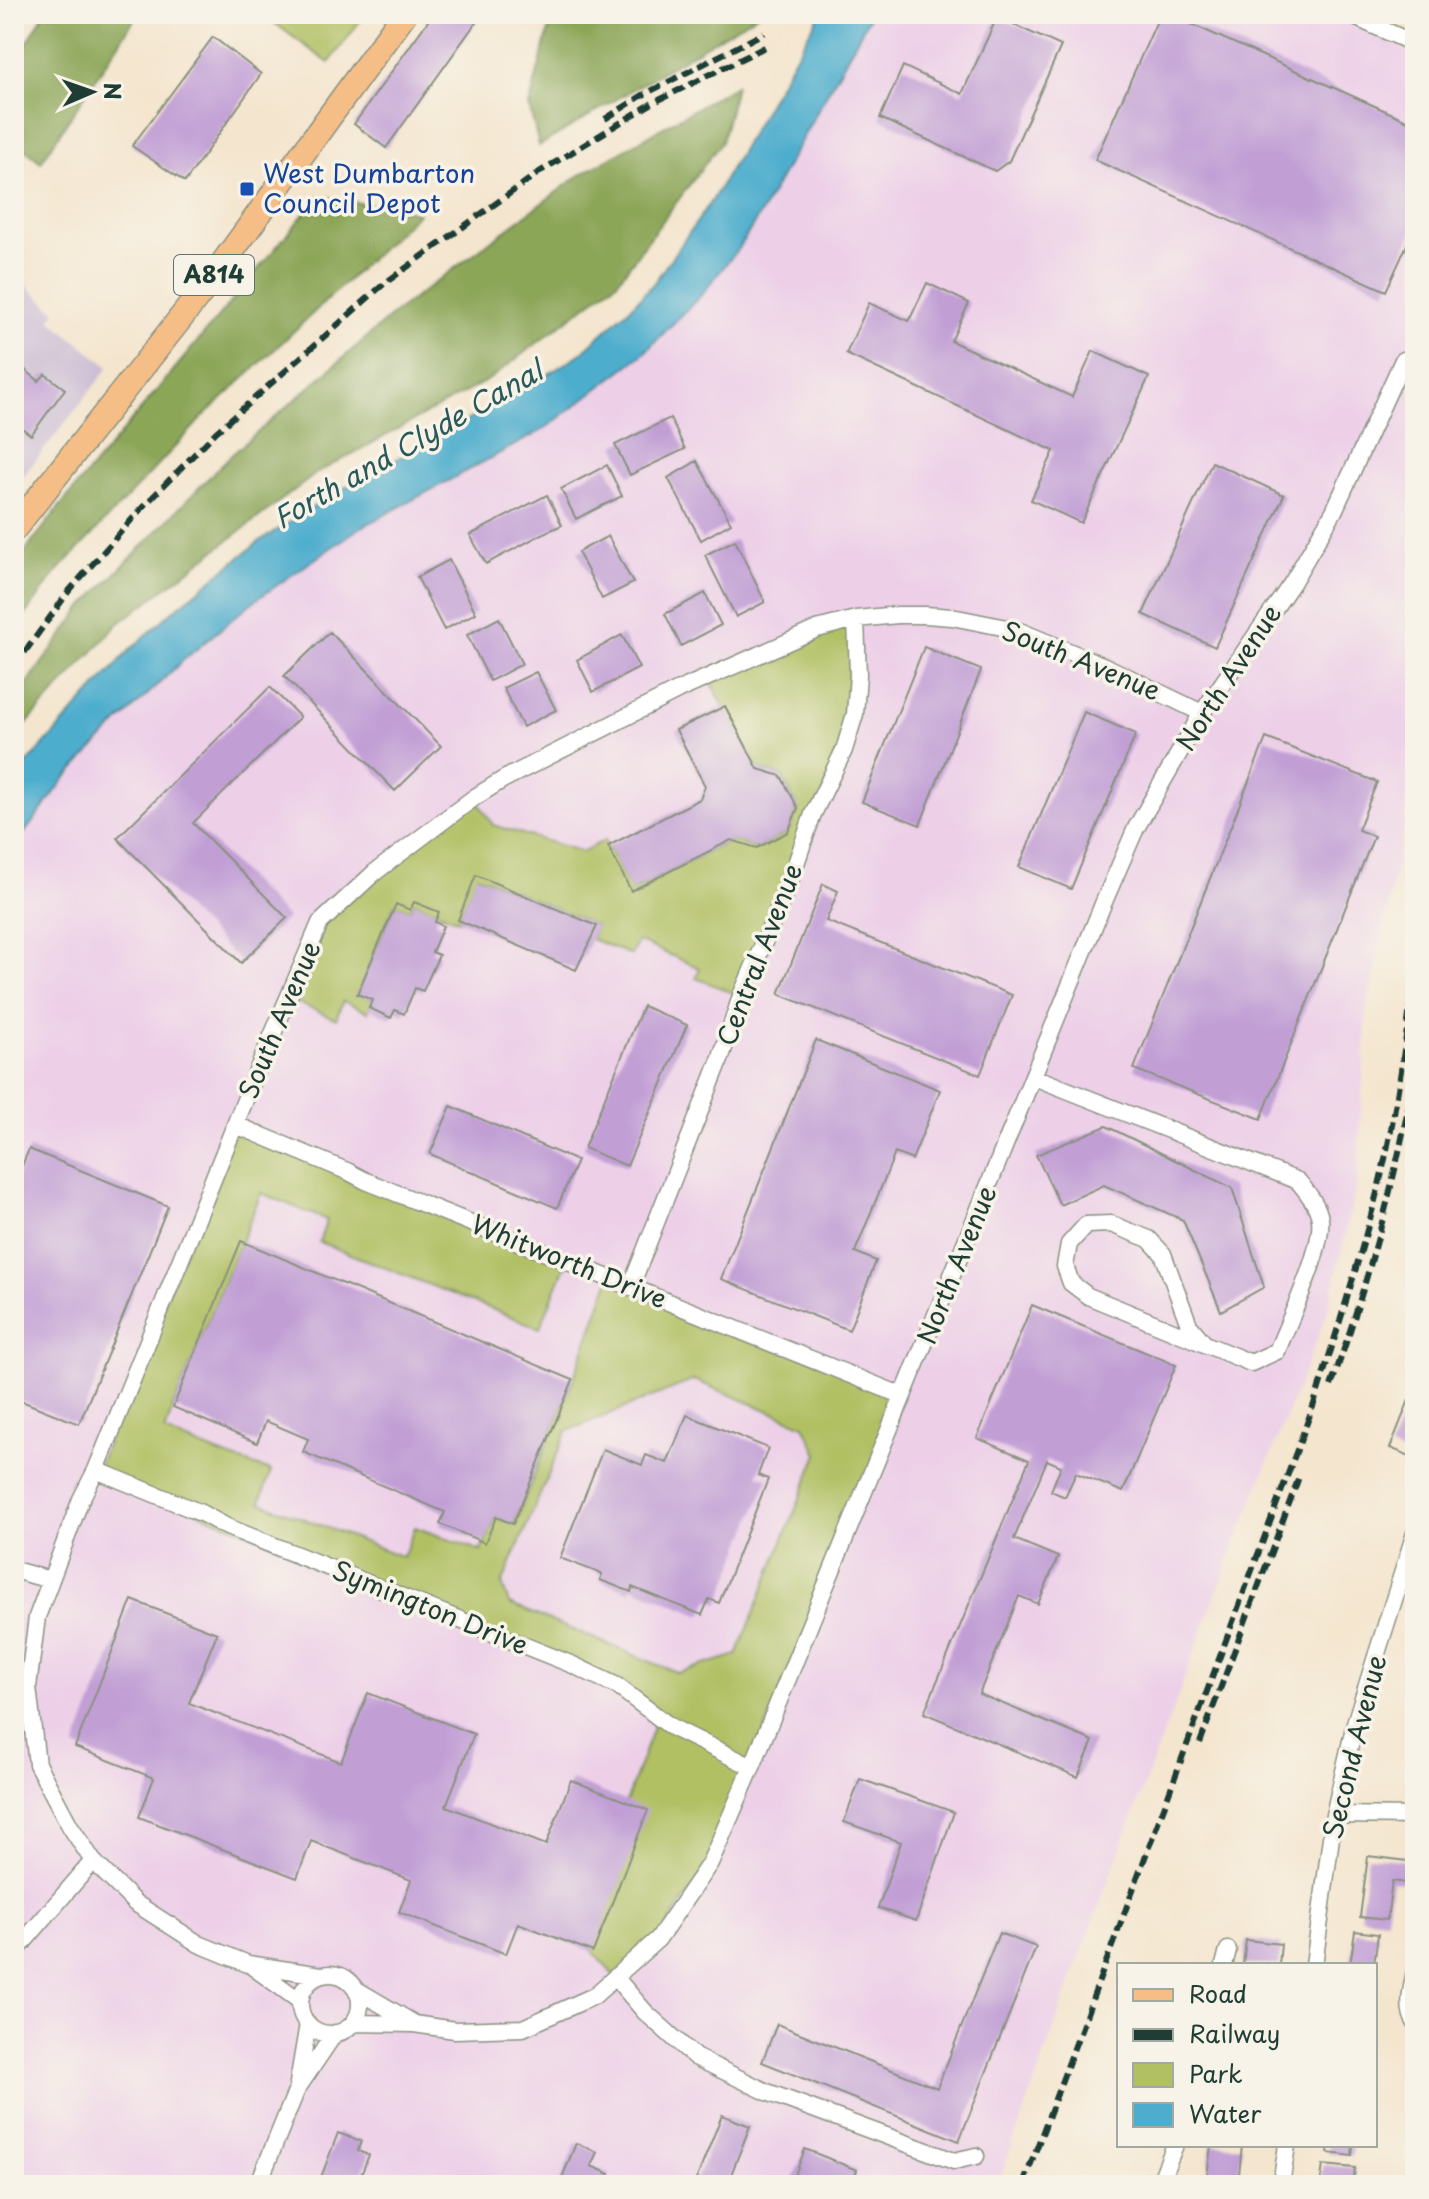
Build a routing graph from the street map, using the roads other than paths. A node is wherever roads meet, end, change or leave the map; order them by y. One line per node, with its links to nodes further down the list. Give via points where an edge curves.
1 (404, 14): 5 (main road, A814, via 210,281)
2 (1348, 14): 3 (street)
3 (1415, 44)
4 (1403, 360): 7 (street, North Avenue, via 1334,511 1292,583)
5 (14, 529)
6 (856, 619): 7 (street, South Avenue, via 925,615 1017,630); 9 (street, South Avenue, via 817,629 679,690 504,779 374,873 320,923); 10 (street, Central Avenue, via 855,714 844,750 813,814)
7 (1202, 713): 8 (street, North Avenue, via 1136,828)
8 (1034, 1077): 11 (street, via 1298,1181 1311,1197 1320,1218 1319,1240 1277,1351 1251,1363); 12 (street, North Avenue)
9 (236, 1125): 10 (street, Whitworth Drive); 13 (street, South Avenue)
10 (631, 1286): 12 (street, Whitworth Drive)
11 (1204, 1343): 11 (street, via 1189,1325 1163,1254 1149,1239 1111,1224 1086,1225 1069,1244 1065,1266 1071,1283 1088,1296)
12 (903, 1396): 17 (street, North Avenue)
13 (96, 1470): 16 (street, South Avenue); 17 (street, Symington Drive, via 573,1665 617,1686 671,1727)
14 (1415, 1533): 18 (street, Second Avenue, via 1355,1723)
15 (14, 1570): 16 (street)
16 (50, 1580): 20 (street, South Avenue, via 37,1617 28,1687 37,1764)
17 (752, 1767): 26 (street, North Avenue, via 710,1863 658,1939)
18 (1334, 1815): 19 (street); 22 (street, Second Avenue)
19 (1415, 1816)
20 (93, 1861): 21 (street); 23 (street, South Avenue, via 135,1903 199,1944)
21 (14, 1953)
22 (1314, 1963)
23 (248, 1964): 25 (street, South Avenue); 28 (street, South Avenue)
24 (1415, 1971): 29 (street)
25 (321, 1975): 27 (street, via 341,1976); 28 (street, via 307,1985)
26 (615, 1977): 32 (street, North Avenue, via 594,1996 523,2028 455,2030); 37 (street, via 695,2057 767,2092 954,2161)
27 (357, 1990): 30 (street, via 360,2007); 32 (street, North Avenue)
28 (300, 2001): 31 (street)
29 (1415, 2022)
30 (353, 2023): 32 (street, North Avenue); 33 (street)
31 (308, 2024): 33 (street); 34 (street)
32 (414, 2024)
33 (335, 2033): 34 (street)
34 (297, 2089): 38 (street)
35 (1174, 2147): 39 (street)
36 (1287, 2147): 40 (street)
37 (976, 2156)
38 (258, 2185)
39 (1159, 2185)
40 (1281, 2185)

